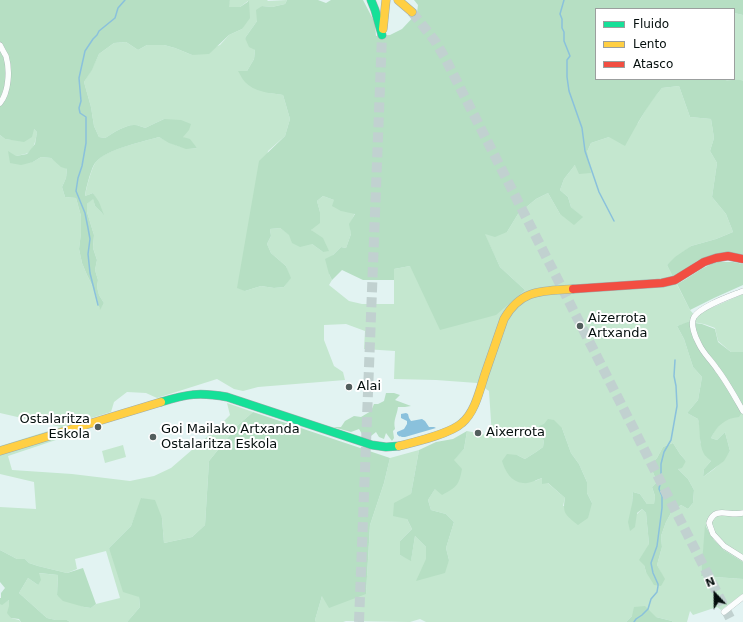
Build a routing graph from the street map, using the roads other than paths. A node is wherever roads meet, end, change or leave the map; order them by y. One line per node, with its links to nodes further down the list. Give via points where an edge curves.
1 (371, 0): 2 (main road, via 382,35)
2 (386, 0)
3 (398, 0): 4 (main road)
4 (412, 12)
5 (0, 45): 6 (street, via 6,56 9,80)
6 (0, 103)
7 (743, 259): 10 (main road, via 723,256 710,259 680,277 657,284 546,291 526,295 514,304 506,315 468,418 456,428 405,445 384,447 372,444 227,397 205,393 179,396)
8 (743, 292): 9 (street, via 704,309 694,318 692,324 701,349 718,370)
9 (743, 411)
10 (0, 451)
11 (743, 513): 12 (street, via 717,513 710,518 709,523 713,534 724,546)
12 (743, 558)
13 (743, 597): 14 (street)
14 (724, 612)

